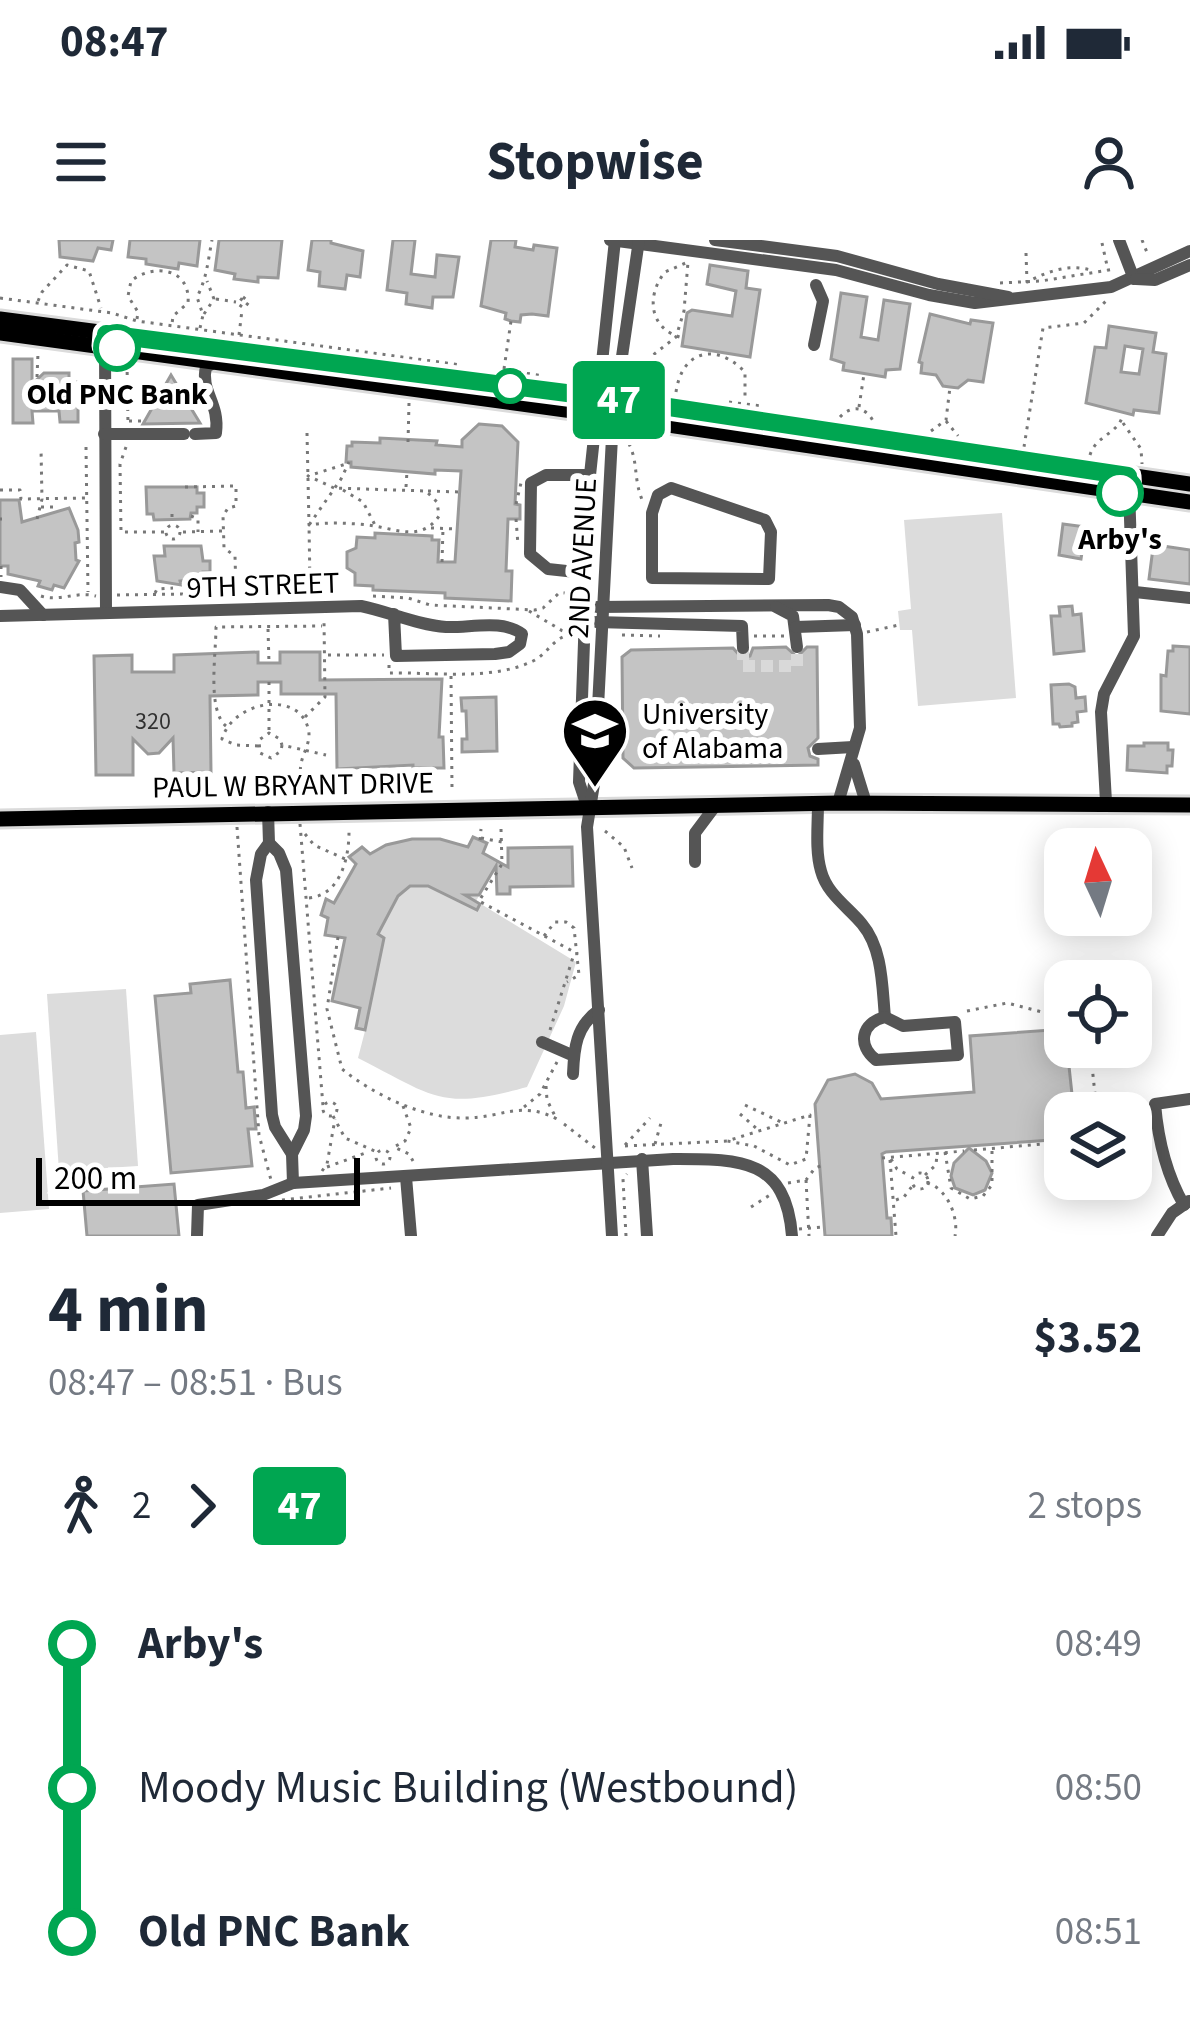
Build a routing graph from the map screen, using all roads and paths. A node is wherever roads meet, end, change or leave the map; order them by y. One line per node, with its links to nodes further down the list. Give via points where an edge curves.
1 (212, 240): 21 (path)
2 (613, 240): 6 (street); 62 (street, 2ND AVENUE)
3 (715, 240): 10 (street)
4 (1119, 240): 18 (street)
5 (1142, 240): 18 (path, via 1149,259)
6 (638, 242): 10 (street); 62 (street, 2ND AVENUE)
7 (1102, 243): 16 (path)
8 (1190, 251): 18 (street)
9 (1026, 253): 24 (path)
10 (821, 261): 27 (street, via 1011,298); 47 (street)
11 (1190, 265): 18 (street, via 1155,280)
12 (1080, 267): 13 (path); 17 (path); 19 (path)
13 (1071, 268): 14 (path); 20 (path)
14 (1060, 269): 15 (path); 22 (path)
15 (1050, 271): 23 (path); 24 (path)
16 (1108, 271): 17 (path); 18 (path); 27 (path)
17 (1099, 273): 19 (path)
18 (1131, 273): 27 (street)
19 (1082, 276): 20 (path)
20 (1072, 278): 22 (path)
21 (207, 279): 30 (path); 35 (path, via 197,297)
22 (1061, 279): 23 (path)
23 (1051, 280): 24 (path)
24 (1027, 282): 25 (path)
25 (998, 283)
26 (246, 286): 28 (path)
27 (1111, 287): 75 (path, via 1113,297 1084,323 1043,328)
28 (244, 297): 31 (path); 33 (path)
29 (0, 298): 32 (path)
30 (214, 299): 31 (path); 35 (path)
31 (238, 302): 33 (path)
32 (38, 303): 34 (path); 34 (path, via 61,268 83,267)
33 (243, 308): 42 (path)
34 (101, 311): 38 (path)
35 (203, 315): 40 (path)
36 (0, 320): 45 (main road)
37 (511, 320): 53 (path, via 502,370)
38 (137, 321): 39 (path); 39 (path, via 131,281 162,270 189,292)
39 (171, 326): 40 (path)
40 (200, 330): 42 (path)
41 (0, 333): 45 (main road)
42 (239, 335): 50 (path)
43 (676, 337): 43 (path, via 684,311 688,262 665,272 652,299 657,321); 44 (path); 56 (path, via 653,355)
44 (683, 338)
45 (105, 340): 49 (main road); 62 (main road); 72 (street)
46 (38, 345): 52 (path)
47 (814, 345)
48 (127, 358): 54 (path)
49 (216, 362): 62 (main road); 69 (street, via 204,376 216,433)
50 (466, 366)
51 (864, 374): 61 (path)
52 (37, 377)
53 (553, 379)
54 (127, 384): 59 (path); 69 (path)
55 (950, 387): 65 (path)
56 (643, 389)
57 (676, 394): 60 (path, via 683,364 717,354 746,372)
58 (409, 395): 74 (path)
59 (157, 400)
60 (745, 404)
61 (859, 408): 64 (path); 68 (path)
62 (609, 412): 79 (main road); 81 (street, 2ND AVENUE); 90 (main road); 96 (path, via 635,452 635,485); 136 (street, 2ND AVENUE)
63 (1123, 414): 67 (path)
64 (839, 418)
65 (946, 419): 70 (path); 73 (path)
66 (145, 421): 69 (path)
67 (1122, 421): 78 (path); 79 (path, via 1141,449)
68 (875, 424)
69 (128, 428): 72 (street); 104 (path, via 121,532)
70 (929, 432)
71 (307, 433): 82 (path)
72 (104, 434): 121 (street)
73 (958, 436)
74 (408, 442)
75 (1024, 446)
76 (86, 447): 92 (path)
77 (41, 448): 93 (path)
78 (1090, 457)
79 (1135, 470): 83 (main road); 90 (street)
80 (406, 471): 86 (path)
81 (590, 475): 110 (street, 2ND AVENUE); 110 (street, via 547,475 531,484 530,554 548,568)
82 (308, 476): 85 (path); 85 (path, via 348,463); 99 (path)
83 (1190, 484)
84 (185, 487): 106 (path, via 236,486)
85 (334, 488): 86 (path); 99 (path); 100 (path, via 358,498)
86 (406, 489): 88 (path)
87 (0, 490): 93 (path)
88 (426, 491): 89 (path); 101 (path, via 439,509)
89 (460, 492)
90 (1129, 494): 94 (main road); 118 (street)
91 (56, 498): 92 (path); 93 (path); 95 (path, via 58,508)
92 (87, 498): 120 (path)
93 (42, 499): 95 (path)
94 (1190, 502)
95 (40, 506): 98 (path)
96 (652, 513): 112 (street, via 652,578); 112 (street, via 658,495 677,488 765,520 770,579)
97 (191, 516): 107 (path)
98 (37, 519)
99 (309, 525): 100 (path); 113 (path)
100 (375, 526): 101 (path, via 403,534)
101 (429, 528): 102 (path)
102 (442, 528): 103 (path); 108 (path)
103 (458, 529)
104 (166, 530): 105 (path); 105 (path, via 172,539); 105 (path, via 172,516)
105 (179, 530): 107 (path)
106 (223, 531): 107 (path); 119 (path, via 225,551 236,556)
107 (198, 532)
108 (442, 562)
109 (1, 566): 111 (path)
110 (585, 574): 134 (street, 2ND AVENUE)
111 (3, 581): 135 (street)
112 (742, 583): 130 (street)
113 (311, 587): 119 (path); 128 (path)
114 (173, 590): 119 (path); 122 (path); 122 (path, via 162,586)
115 (400, 590): 123 (path)
116 (34, 591): 120 (path, via 50,599)
117 (573, 592): 131 (path)
118 (1135, 592): 124 (street); 163 (street, via 1134,636 1100,719)
119 (236, 593)
120 (88, 594): 121 (path)
121 (106, 595): 122 (path); 132 (street)
122 (155, 595)
123 (400, 597)
124 (1190, 598)
125 (462, 599): 127 (path)
126 (416, 600): 127 (path)
127 (461, 606): 131 (path)
128 (322, 607): 132 (street, 9TH STREET); 133 (street, 9TH STREET); 139 (path)
129 (775, 607): 130 (street); 141 (street, via 839,607); 146 (street, via 793,616)
130 (743, 608): 136 (street); 145 (street)
131 (528, 609): 142 (path)
132 (106, 613): 135 (street, 9TH STREET)
133 (394, 614): 133 (street, 9TH STREET, via 396,656 509,652 522,634)
134 (583, 614): 136 (street); 169 (street, 2ND AVENUE, via 579,782)
135 (44, 615): 137 (street, 9TH STREET)
136 (603, 615): 145 (street); 169 (street, 2ND AVENUE)
137 (0, 616)
138 (899, 625): 141 (path)
139 (324, 626): 140 (path); 147 (path)
140 (268, 627): 148 (path); 154 (path, via 215,627 214,706)
141 (856, 630): 146 (street); 161 (street, via 860,728)
142 (568, 634)
143 (620, 635): 144 (path)
144 (673, 636)
145 (743, 637): 146 (path)
146 (796, 637)
147 (325, 656): 150 (path, via 389,655); 153 (path, via 326,697)
148 (269, 663)
149 (451, 672): 162 (path)
150 (388, 673)
151 (269, 682): 152 (path)
152 (269, 707): 153 (path, via 294,708); 154 (path, via 244,710); 155 (path)
153 (304, 718): 159 (path)
154 (226, 727): 157 (path, via 222,739)
155 (269, 734): 156 (path); 157 (path)
156 (282, 745): 157 (path, via 271,758); 159 (path)
157 (258, 746)
158 (818, 749): 161 (street)
159 (305, 751): 160 (path); 170 (path)
160 (326, 755)
161 (853, 755): 165 (street); 166 (street)
162 (452, 788)
163 (1106, 802): 166 (main road, PAUL W BRYANT DRIVE); 168 (main road, PAUL W BRYANT DRIVE)
164 (818, 803): 165 (main road, PAUL W BRYANT DRIVE); 167 (main road, PAUL W BRYANT DRIVE); 194 (street, via 821,873 873,943)
165 (838, 803): 166 (main road, PAUL W BRYANT DRIVE)
166 (866, 803)
167 (716, 805): 169 (main road, PAUL W BRYANT DRIVE); 182 (street, via 694,833)
168 (1190, 805)
169 (588, 807): 170 (main road, PAUL W BRYANT DRIVE); 189 (street, 2ND AVENUE)
170 (301, 811): 171 (main road, PAUL W BRYANT DRIVE); 177 (path)
171 (268, 812): 172 (main road, PAUL W BRYANT DRIVE); 180 (street)
172 (0, 819)
173 (501, 829): 179 (path)
174 (481, 830): 179 (path, via 481,839)
175 (604, 830): 183 (path, via 624,847)
176 (237, 831): 242 (path, via 259,1135)
177 (303, 832): 181 (path); 184 (path)
178 (349, 832): 181 (path)
179 (502, 842): 185 (path, via 499,872 479,901)
180 (269, 843): 222 (street, via 256,880 270,1089 275,1127); 222 (street, via 286,870 305,1090 304,1130)
181 (345, 860): 184 (path, via 329,893)
182 (695, 862)
183 (632, 868)
184 (307, 898): 192 (path)
185 (544, 936): 187 (path); 187 (path, via 555,922 570,925)
186 (338, 937): 191 (path)
187 (576, 953): 188 (path); 188 (path, via 579,975)
188 (567, 982): 195 (path)
189 (599, 1010): 196 (street); 228 (street, 2ND AVENUE)
190 (967, 1010): 193 (path, via 1007,1004)
191 (328, 1011): 192 (path); 200 (path, via 342,1070)
192 (316, 1013): 201 (path)
193 (1044, 1013)
194 (884, 1017): 194 (street, via 903,1027 955,1022 958,1055 876,1060 863,1035)
195 (543, 1042): 196 (street)
196 (568, 1053): 197 (street); 198 (path)
197 (573, 1074)
198 (546, 1082): 203 (path); 203 (path, via 556,1118)
199 (1190, 1099): 244 (street, via 1155,1104 1170,1181)
200 (400, 1102): 203 (path, via 456,1118); 227 (path, via 411,1128 394,1148)
201 (323, 1106): 205 (path); 205 (path, via 334,1103)
202 (745, 1106): 207 (path)
203 (522, 1107)
204 (740, 1114): 210 (path)
205 (334, 1117): 218 (path, via 345,1138); 236 (path)
206 (650, 1118): 213 (path, via 625,1146)
207 (781, 1122): 210 (path); 225 (path, via 811,1115)
208 (564, 1124): 215 (path)
209 (661, 1124): 213 (path)
210 (759, 1131): 211 (path)
211 (727, 1141): 213 (path); 229 (path)
212 (1044, 1144): 214 (path)
213 (654, 1146)
214 (992, 1148): 217 (path); 220 (path, via 992,1185 970,1198 951,1187)
215 (596, 1149)
216 (964, 1150): 220 (path)
217 (974, 1150)
218 (370, 1151): 219 (path); 236 (path)
219 (377, 1152)
220 (945, 1152): 221 (path)
221 (937, 1153): 223 (path); 232 (path)
222 (292, 1154): 237 (street)
223 (890, 1157): 224 (path); 234 (path); 243 (path)
224 (882, 1158)
225 (806, 1159): 229 (path); 230 (path)
226 (643, 1160): 228 (street); 247 (street, via 752,1165 780,1189); 252 (street)
227 (413, 1161)
228 (608, 1162): 233 (street); 250 (street, 2ND AVENUE)
229 (790, 1165): 238 (path)
230 (823, 1165)
231 (627, 1170): 251 (path)
232 (925, 1175): 234 (path); 239 (path)
233 (406, 1177): 236 (street); 249 (street)
234 (913, 1177): 240 (path)
235 (806, 1180): 246 (path)
236 (321, 1182): 237 (street); 241 (path); 242 (path, via 276,1201)
237 (293, 1183): 242 (street)
238 (789, 1183)
239 (927, 1183): 240 (path); 255 (path, via 953,1209)
240 (913, 1185): 243 (path)
241 (393, 1188)
242 (274, 1192): 248 (street, via 197,1205)
243 (894, 1201): 254 (path)
244 (1187, 1203): 256 (street)
245 (824, 1227): 246 (path)
246 (809, 1228): 247 (path); 253 (path)
247 (792, 1233)
248 (197, 1236)
249 (411, 1236)
250 (613, 1236)
251 (626, 1236)
252 (647, 1236)
253 (809, 1236)
254 (896, 1236)
255 (955, 1236)
256 (1157, 1236)

